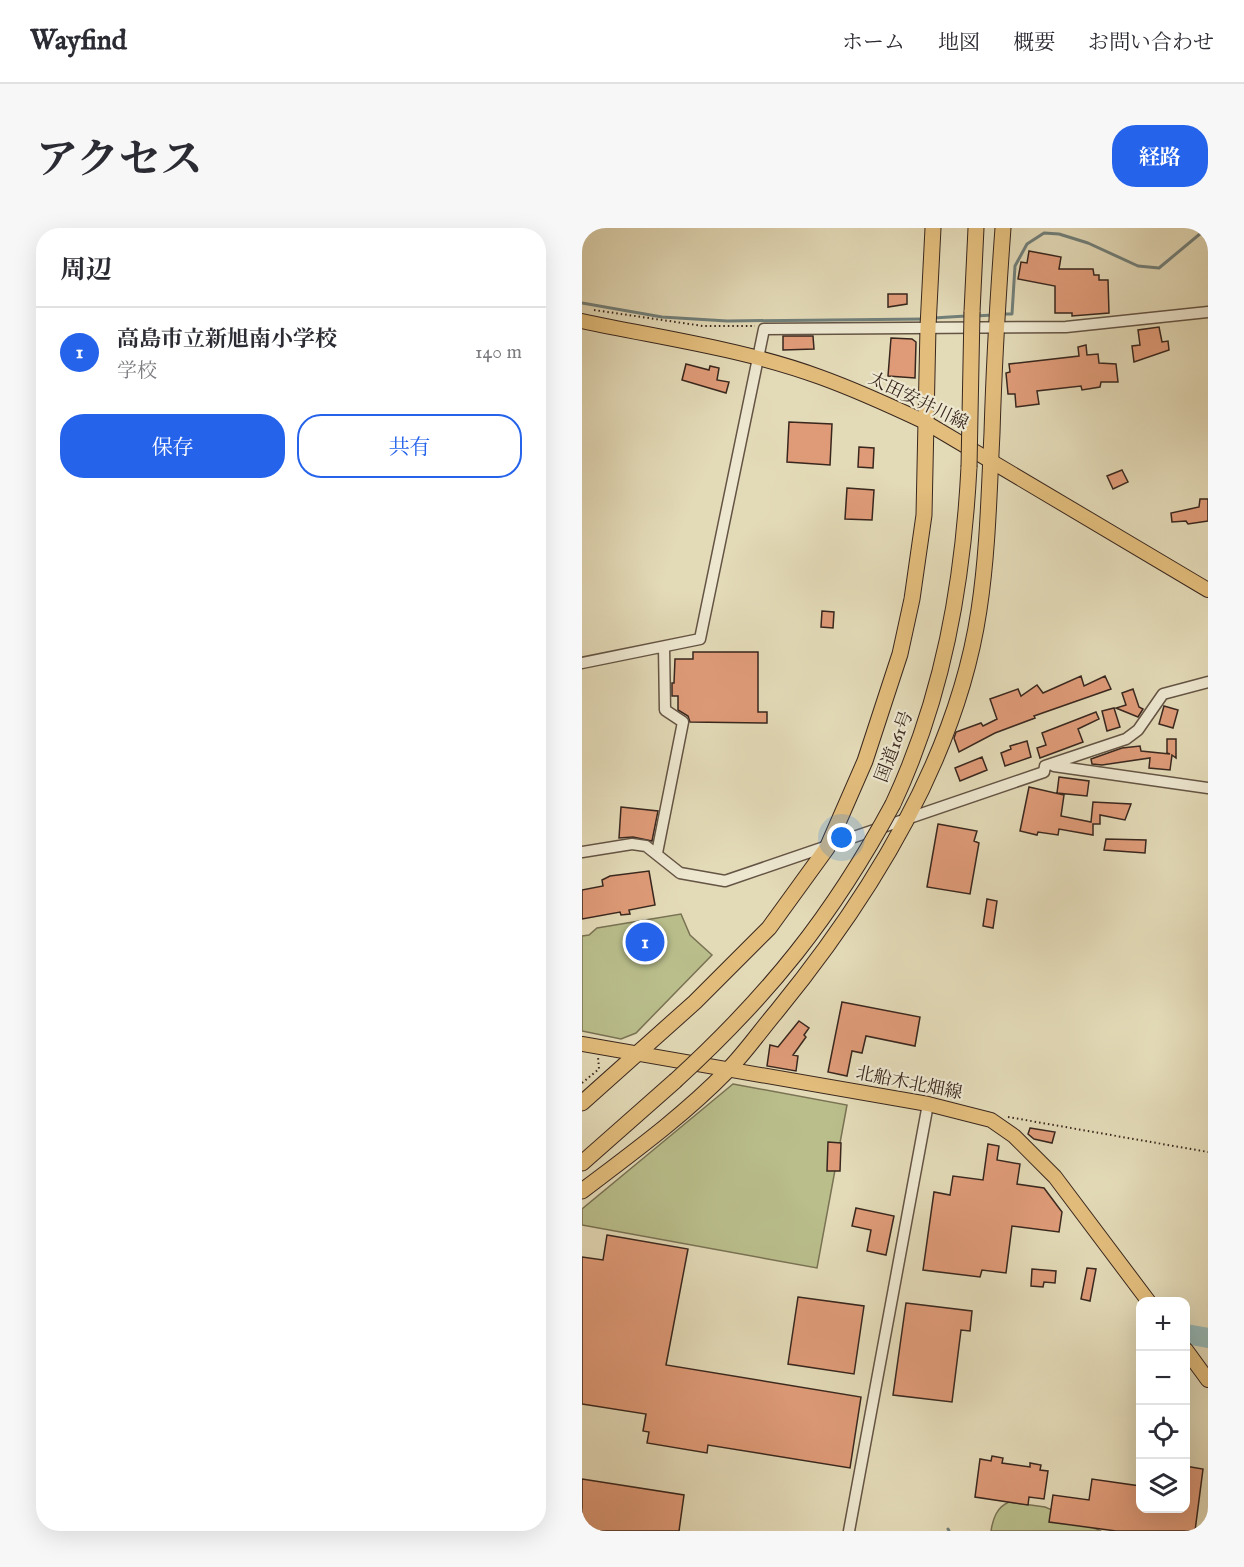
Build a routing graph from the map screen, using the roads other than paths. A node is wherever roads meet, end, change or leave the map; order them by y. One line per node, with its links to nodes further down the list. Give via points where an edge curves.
1 (933, 228): 6 (highway)
2 (976, 228): 26 (highway, 国道161号, bridge, via 969,466 960,568 945,658 921,738 893,804 844,888 799,952 729,1031)
3 (1003, 228): 7 (highway)
4 (1208, 312): 7 (street, via 1066,327)
5 (582, 321): 8 (main road, 太田安井川線)
6 (928, 327): 7 (street); 8 (street, via 764,329); 9 (highway)
7 (996, 327): 10 (highway)
8 (757, 359): 9 (main road, 太田安井川線, via 818,376); 12 (street, via 700,639)
9 (925, 422): 10 (main road, 太田安井川線); 18 (highway, via 924,515 900,654 865,761)
10 (991, 461): 11 (main road, 太田安井川線); 17 (highway, via 984,572 972,646 951,716)
11 (1208, 590)
12 (664, 647): 13 (street); 20 (street, via 664,710 683,722)
13 (582, 663)
14 (1208, 682): 15 (street, via 1163,694 1126,739)
15 (1045, 766): 16 (street); 17 (street, via 1044,772)
16 (1208, 788)
17 (906, 819): 18 (street); 23 (highway, via 812,969)
18 (827, 848): 20 (street, via 725,881 680,873); 22 (highway, via 770,928)
19 (582, 852): 20 (street, via 632,844)
20 (657, 853)
21 (582, 1044): 22 (main road, 北船木北畑線)
22 (635, 1053): 23 (main road, 北船木北畑線); 24 (highway)
23 (729, 1070): 25 (main road, 北船木北畑線); 27 (highway, via 676,1118)
24 (582, 1103)
25 (928, 1104): 28 (main road, 北船木北畑線, via 991,1120 1014,1136 1055,1177); 31 (street)
26 (582, 1163)
27 (582, 1191)
28 (1145, 1297)
29 (1186, 1351): 30 (main road)
30 (1208, 1380)
31 (849, 1531)

